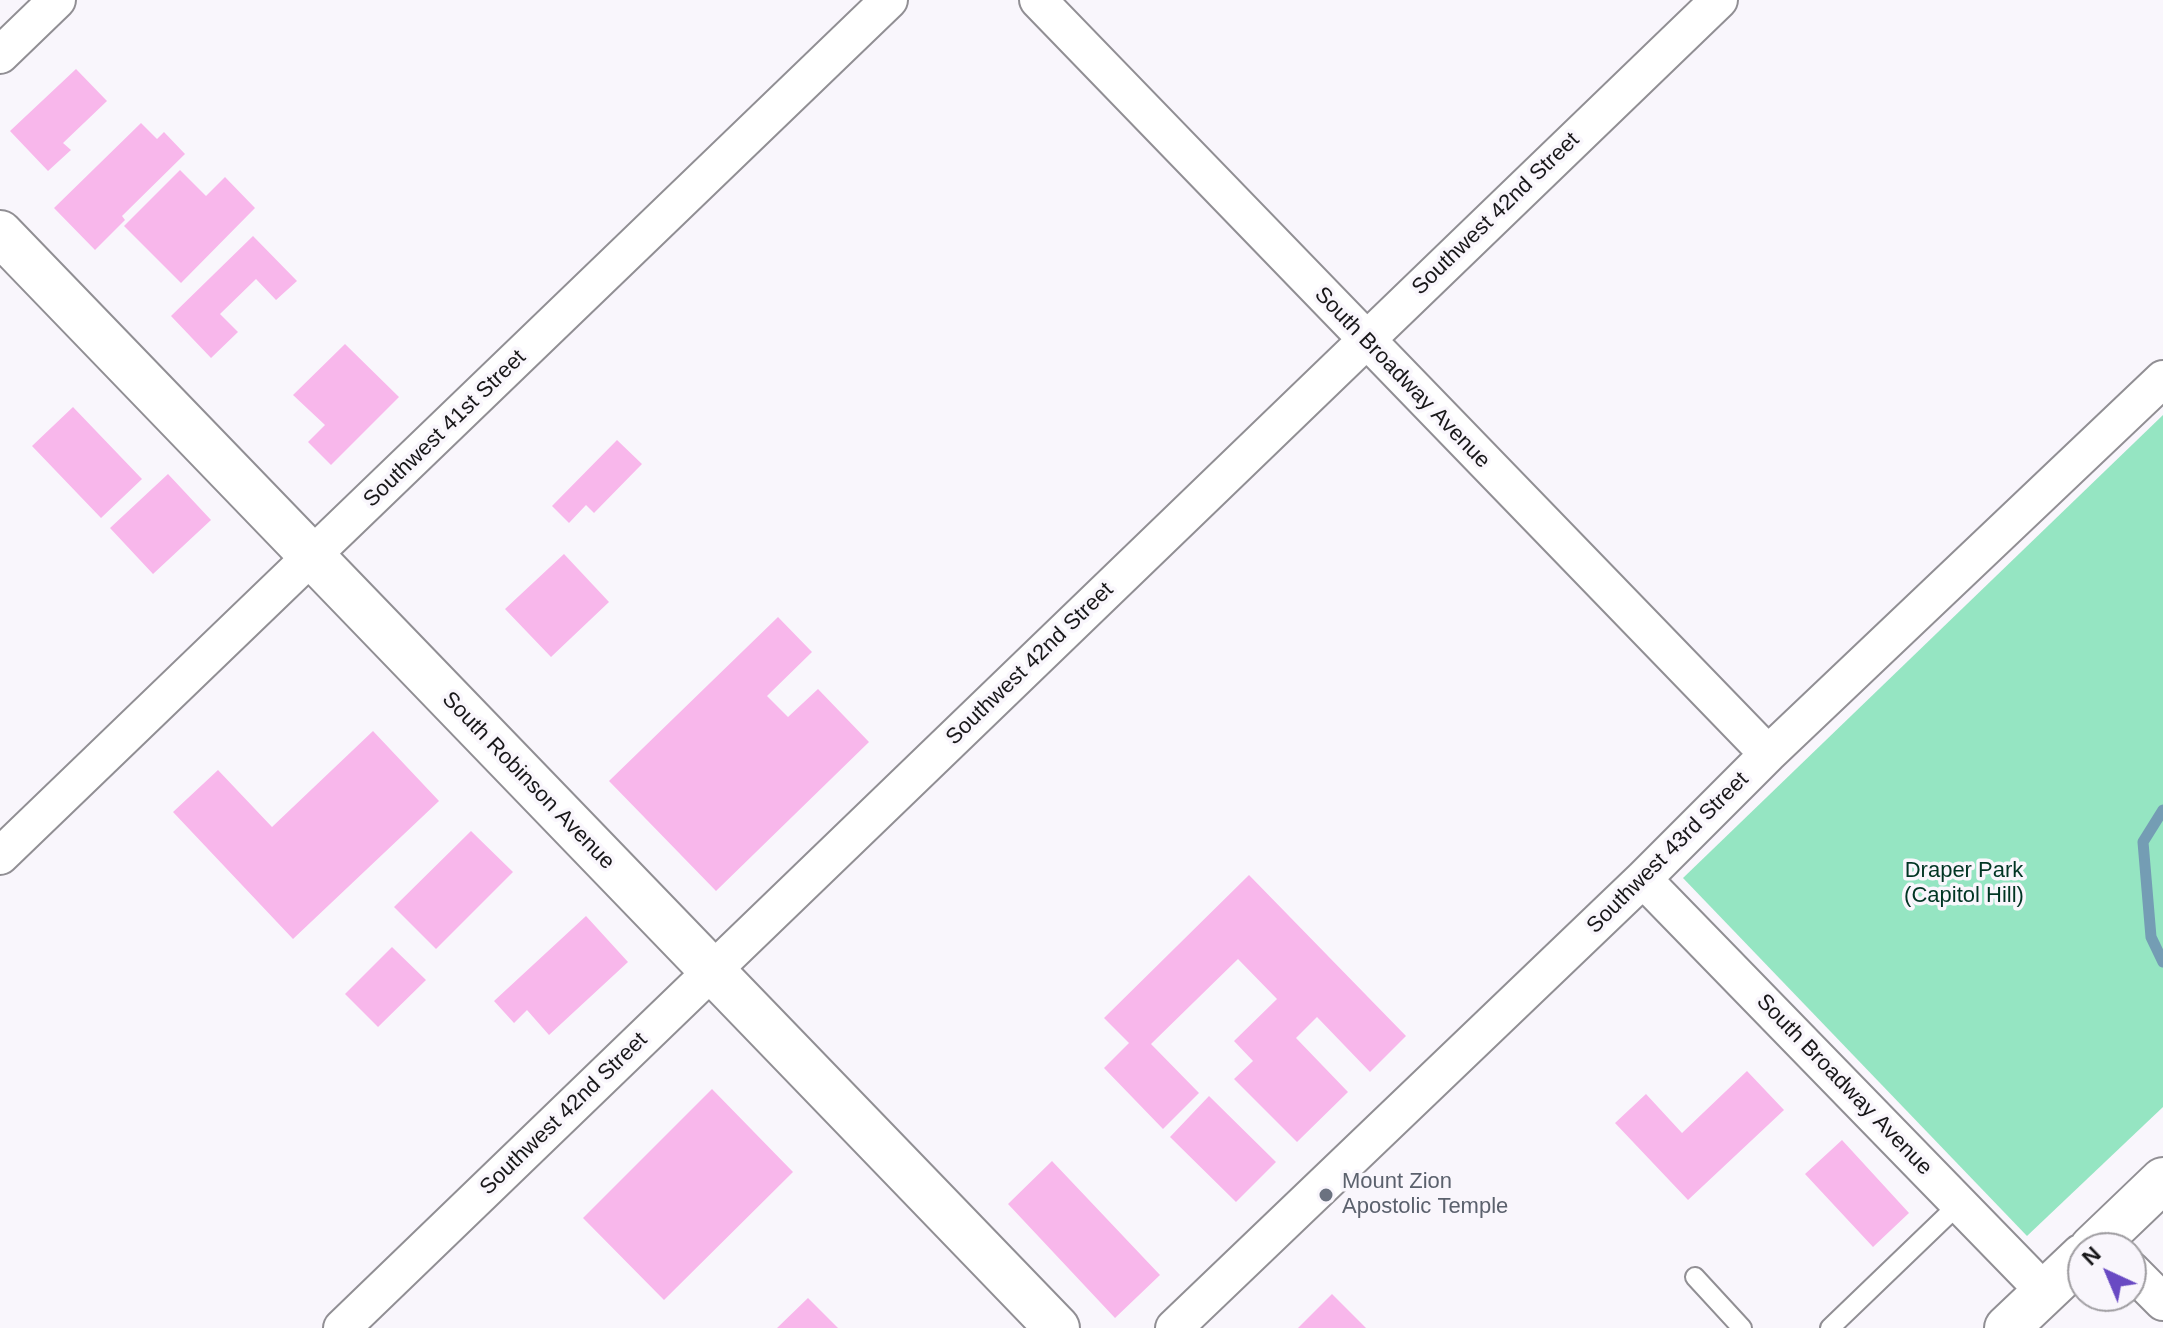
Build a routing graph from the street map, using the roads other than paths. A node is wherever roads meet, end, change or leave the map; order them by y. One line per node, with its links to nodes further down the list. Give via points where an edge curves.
1 (57, 0): 5 (street)
2 (889, 0): 9 (street, Southwest 41st Street)
3 (1038, 0): 7 (street, South Broadway Avenue)
4 (1719, 0): 7 (street, Southwest 42nd Street)
5 (0, 55)
6 (0, 233): 9 (street, South Robinson Avenue)
7 (1365, 341): 10 (street, South Broadway Avenue); 13 (street, Southwest 42nd Street)
8 (2163, 379): 10 (street, Southwest 43rd Street)
9 (313, 556): 11 (street, Southwest 41st Street); 13 (street, South Robinson Avenue)
10 (1768, 754): 12 (street, Southwest 43rd Street)
11 (0, 856)
12 (1643, 879): 15 (street, South Broadway Avenue); 24 (street, Southwest 43rd Street)
13 (711, 971): 22 (street, Southwest 42nd Street); 23 (street, South Robinson Avenue)
14 (2163, 1180): 16 (street)
15 (1959, 1204): 20 (street, South Broadway Avenue); 26 (lane)
16 (2120, 1232)
17 (1695, 1277): 25 (lane)
18 (2067, 1277): 20 (street)
19 (2147, 1289): 21 (street)
20 (2045, 1292): 27 (street)
21 (2163, 1302)
22 (342, 1328)
23 (1057, 1328)
24 (1174, 1328)
25 (1742, 1328)
26 (1830, 1328)
27 (2007, 1328)

